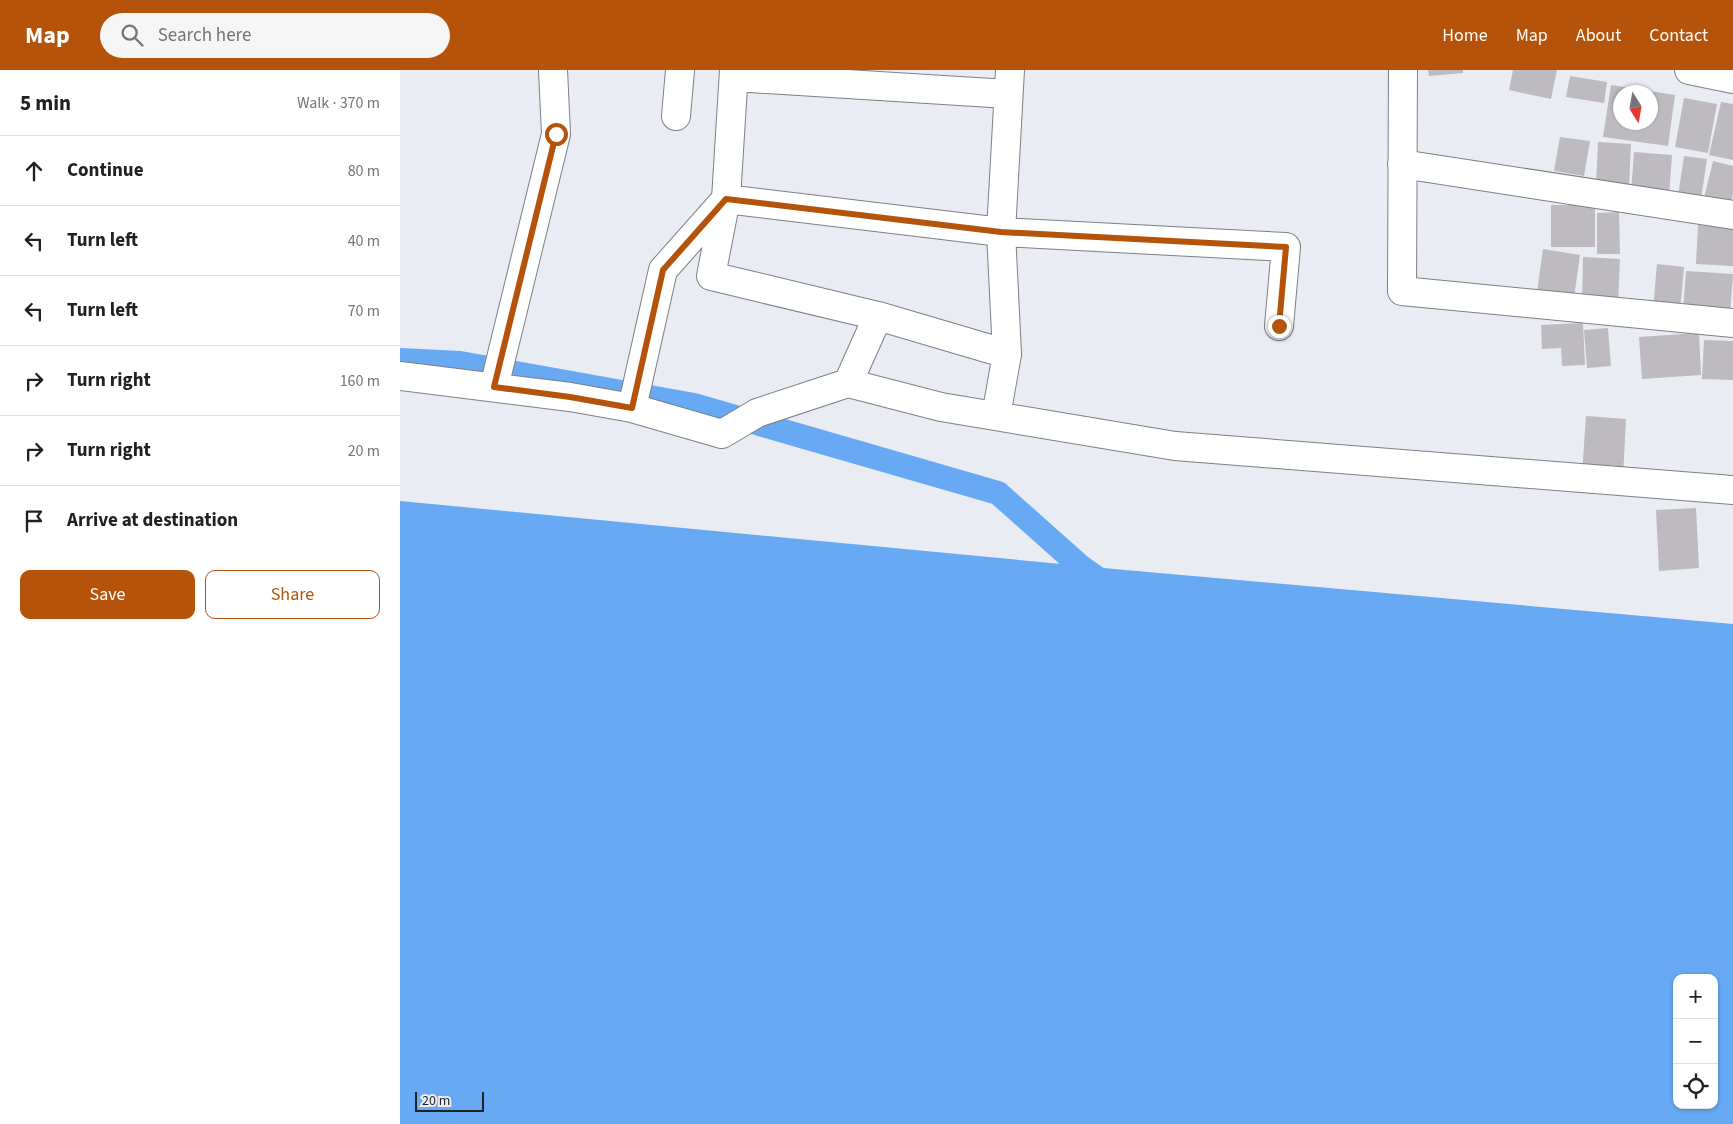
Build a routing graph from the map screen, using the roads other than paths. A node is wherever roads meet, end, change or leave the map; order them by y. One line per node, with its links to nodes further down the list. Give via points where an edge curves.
1 (553, 70): 18 (street, via 556,134)
2 (680, 70): 8 (street)
3 (1403, 70): 9 (street)
4 (1689, 70): 6 (street)
5 (734, 74): 7 (street); 10 (street)
6 (1733, 80)
7 (1009, 82): 12 (street)
8 (676, 116)
9 (1402, 164): 11 (street); 14 (street, via 1402,291)
10 (726, 199): 12 (street); 13 (street, via 711,276); 20 (street, via 663,270)
11 (1733, 215)
12 (1001, 232): 15 (street, via 1286,247); 16 (street)
13 (878, 316): 16 (street); 19 (street)
14 (1733, 324)
15 (1279, 326)
16 (1007, 354): 21 (street)
17 (400, 376): 18 (street)
18 (497, 376): 20 (street, via 570,397)
19 (848, 383): 20 (street, via 746,420 722,434); 21 (street, via 941,407)
20 (634, 398)
21 (996, 416): 22 (street, via 1175,446)
22 (1733, 490)

